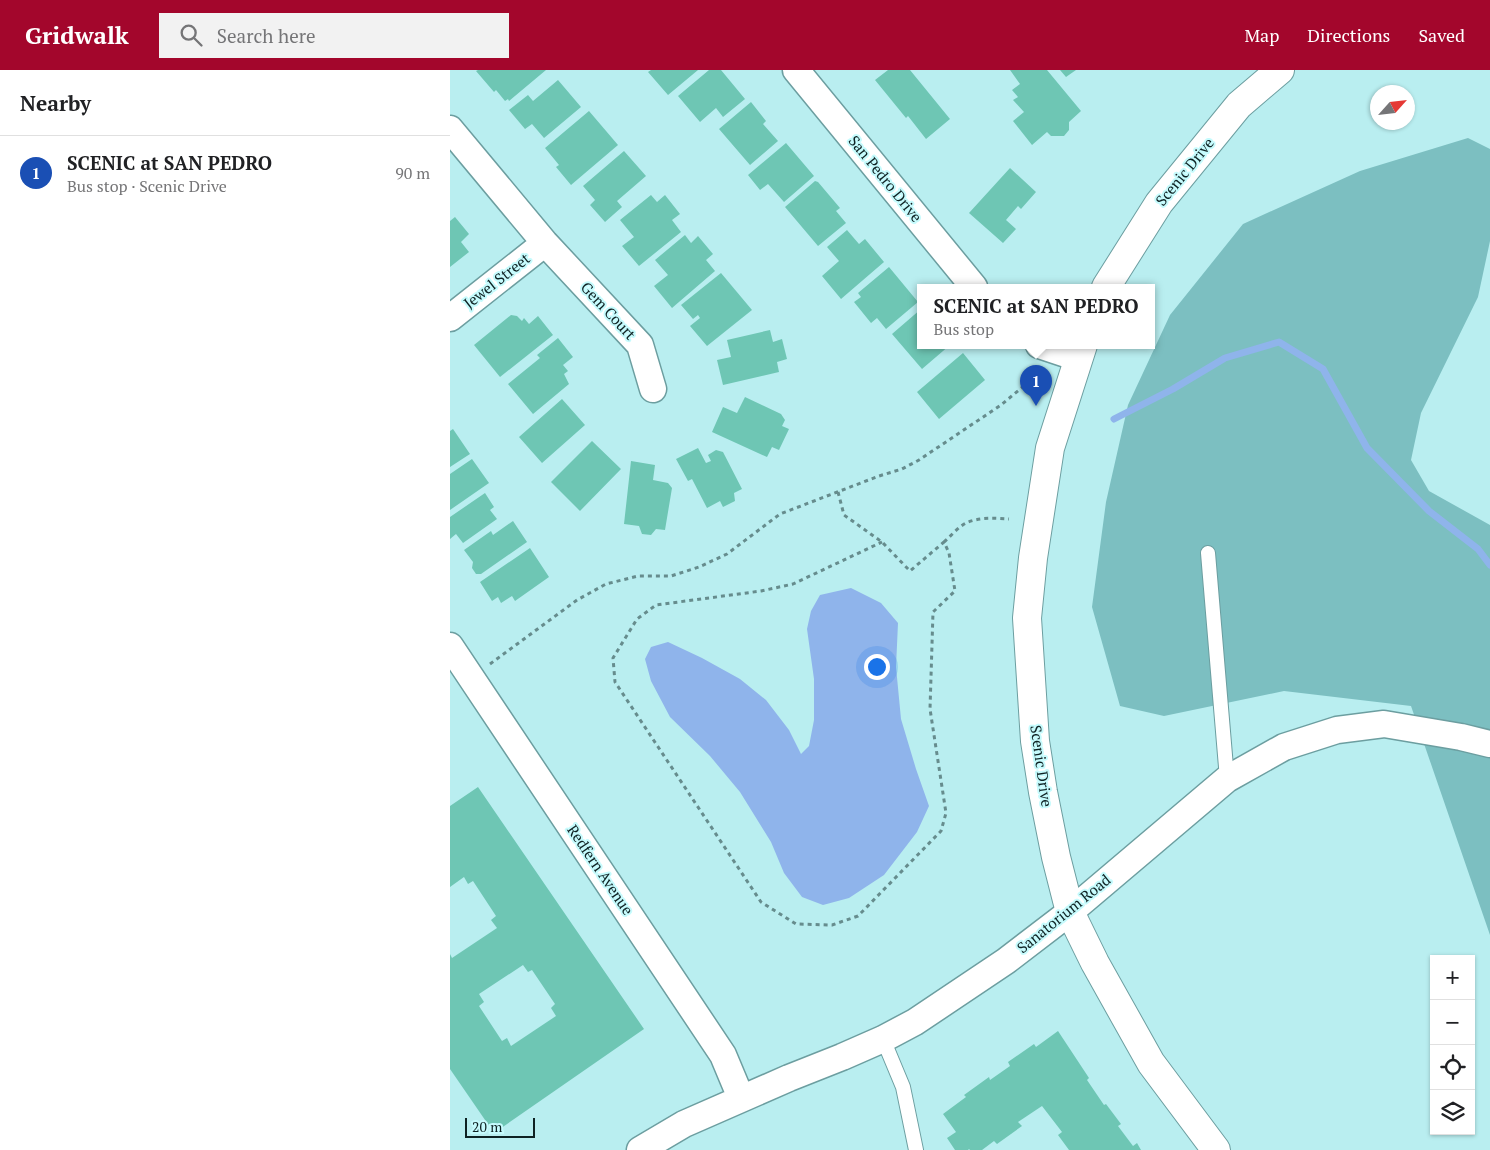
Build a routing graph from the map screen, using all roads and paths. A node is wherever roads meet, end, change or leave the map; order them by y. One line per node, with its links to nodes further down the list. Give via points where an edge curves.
1 (796, 70): 5 (street, San Pedro Drive)
2 (1280, 70): 6 (street, Scenic Drive, via 1240,105 1159,204)
3 (450, 129): 4 (street, Gem Court)
4 (545, 243): 7 (street, Jewel Street); 10 (street, Gem Court, via 640,345)
5 (972, 284)
6 (1108, 284)
7 (450, 318)
8 (1080, 351): 9 (street); 20 (street, Scenic Drive, via 1050,448 1027,618 1043,792)
9 (1040, 354): 11 (path, via 1025,385 1001,405 919,460)
10 (653, 389)
11 (838, 492): 13 (path, via 844,515); 17 (path, via 780,514 727,554 699,567 670,576 638,576 606,584 577,600)
12 (1009, 519): 14 (path, via 974,520 964,524)
13 (882, 542): 14 (path, via 910,571); 14 (path, via 793,584 656,605 637,619 613,658 615,682 762,902 796,924 832,925 858,916 941,831 946,813 930,709 933,612 954,591 950,553)
14 (944, 542)
15 (1208, 552): 19 (lane)
16 (450, 646): 17 (street, Redfern Avenue)
17 (472, 678): 22 (street, Redfern Avenue, via 722,1055)
18 (1490, 744): 19 (street, Sanatorium Road, via 1384,724 1337,730 1284,747)
19 (1227, 778): 20 (street, Sanatorium Road)
20 (1070, 912): 21 (street, Sanatorium Road, via 1006,961 915,1022); 25 (street, Scenic Drive, via 1151,1063)
21 (883, 1039): 22 (street, Sanatorium Road); 24 (lane, via 903,1087)
22 (741, 1098): 23 (street, Sanatorium Road, via 684,1124)
23 (640, 1150)
24 (916, 1150)
25 (1216, 1150)

